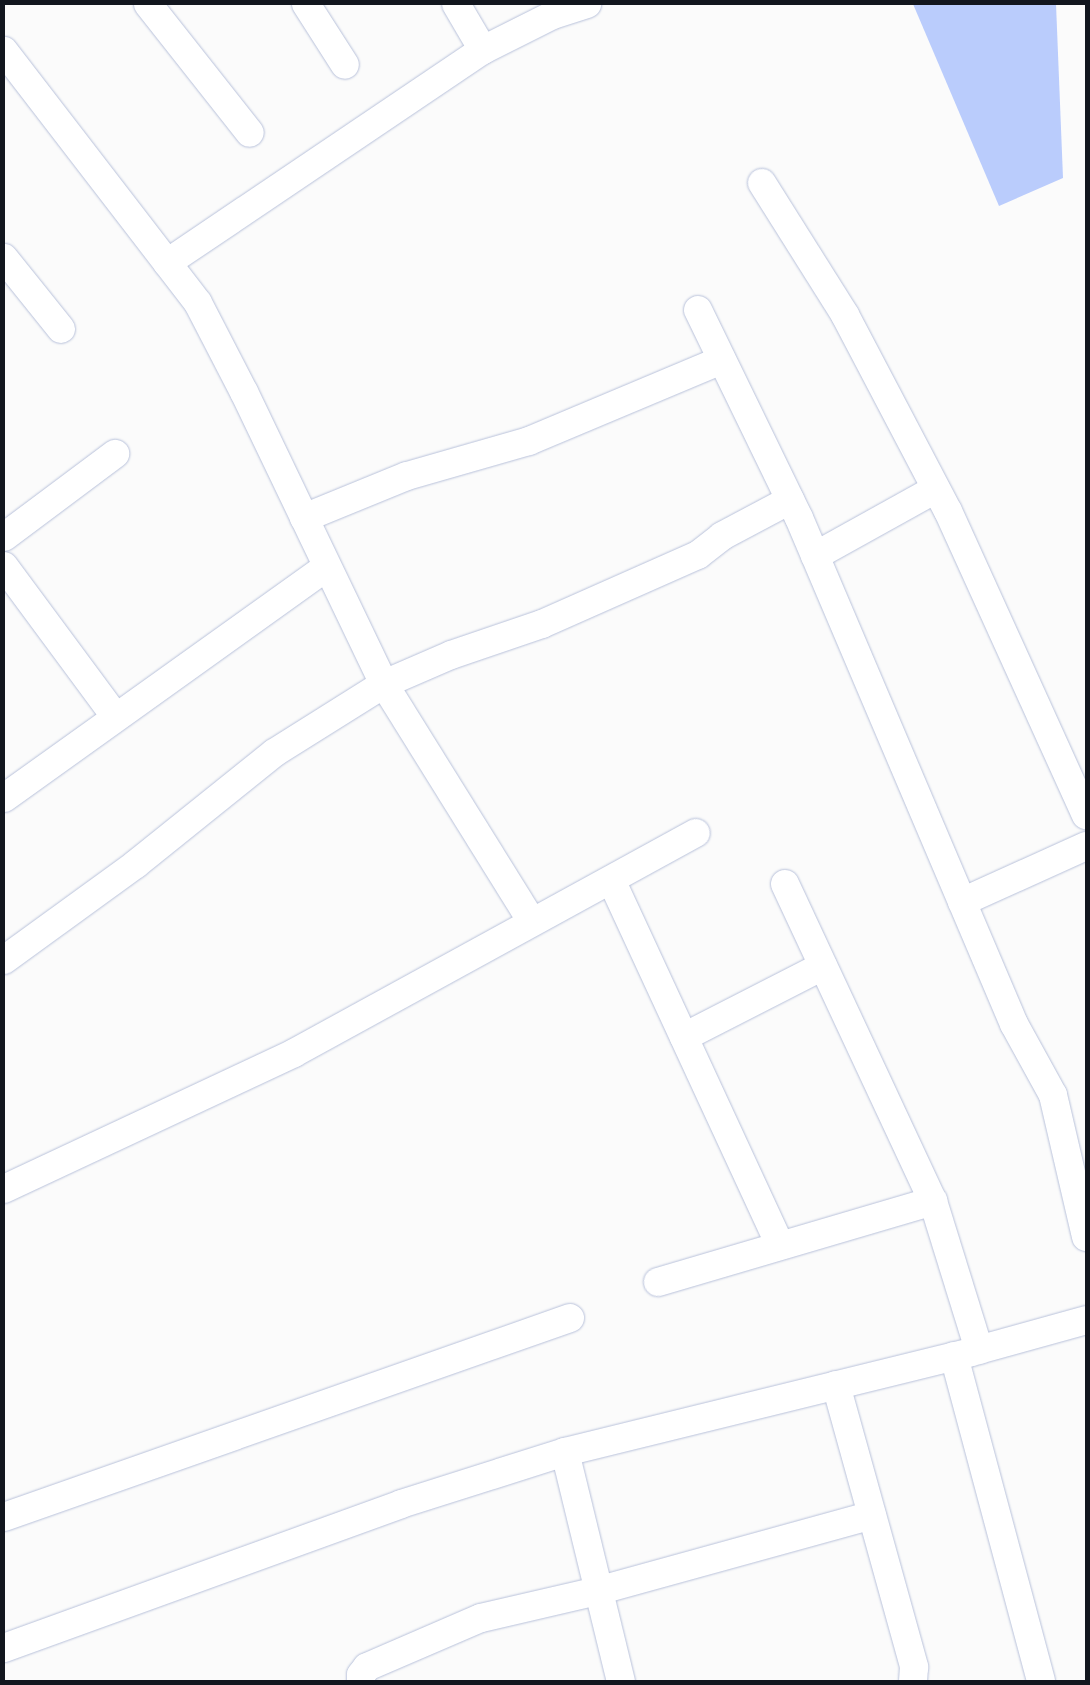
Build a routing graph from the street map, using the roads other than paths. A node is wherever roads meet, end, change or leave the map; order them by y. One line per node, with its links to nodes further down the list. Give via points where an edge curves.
1 (148, 4): 8 (street)
2 (306, 4): 7 (street)
3 (456, 4): 5 (street)
4 (587, 4): 5 (street, via 553,15)
5 (483, 50): 11 (street)
6 (4, 51): 11 (street)
7 (345, 65)
8 (250, 133)
9 (762, 183): 16 (street, via 845,314)
10 (4, 258): 13 (street)
11 (167, 263): 18 (street, via 198,303)
12 (698, 310): 14 (street)
13 (61, 329)
14 (722, 360): 17 (street); 18 (street, via 529,440 407,476)
15 (115, 454): 19 (street)
16 (936, 490): 20 (street); 26 (street)
17 (790, 500): 20 (street); 23 (street, via 722,536 698,555 542,624 451,655)
18 (304, 518): 22 (street)
19 (4, 537)
20 (815, 556): 31 (street)
21 (4, 566): 24 (street)
22 (327, 567): 23 (street); 24 (street)
23 (384, 684): 32 (street); 33 (street, via 274,752 136,864)
24 (115, 716): 25 (street)
25 (4, 798)
26 (1086, 815)
27 (696, 833): 32 (street)
28 (1086, 846): 31 (street)
29 (785, 884): 34 (street)
30 (614, 886): 35 (street)
31 (962, 902): 37 (street, via 1014,1024 1053,1095)
32 (532, 922): 36 (street, via 294,1053)
33 (4, 960)
34 (823, 966): 35 (street); 38 (street)
35 (684, 1037): 40 (street)
36 (4, 1189)
37 (1081, 1192): 39 (street)
38 (933, 1201): 40 (street); 44 (street)
39 (1086, 1237)
40 (780, 1246): 41 (street)
41 (658, 1282)
42 (570, 1318): 48 (street)
43 (1086, 1320): 44 (street)
44 (966, 1353): 45 (street); 54 (street)
45 (836, 1385): 46 (street); 47 (street)
46 (565, 1452): 49 (street); 50 (street, via 401,1504)
47 (872, 1515): 49 (street); 53 (street, via 914,1667)
48 (4, 1517)
49 (597, 1591): 51 (street, via 481,1618 367,1667); 52 (street)
50 (4, 1648)
51 (361, 1681)
52 (621, 1681)
53 (913, 1681)
54 (1040, 1681)

